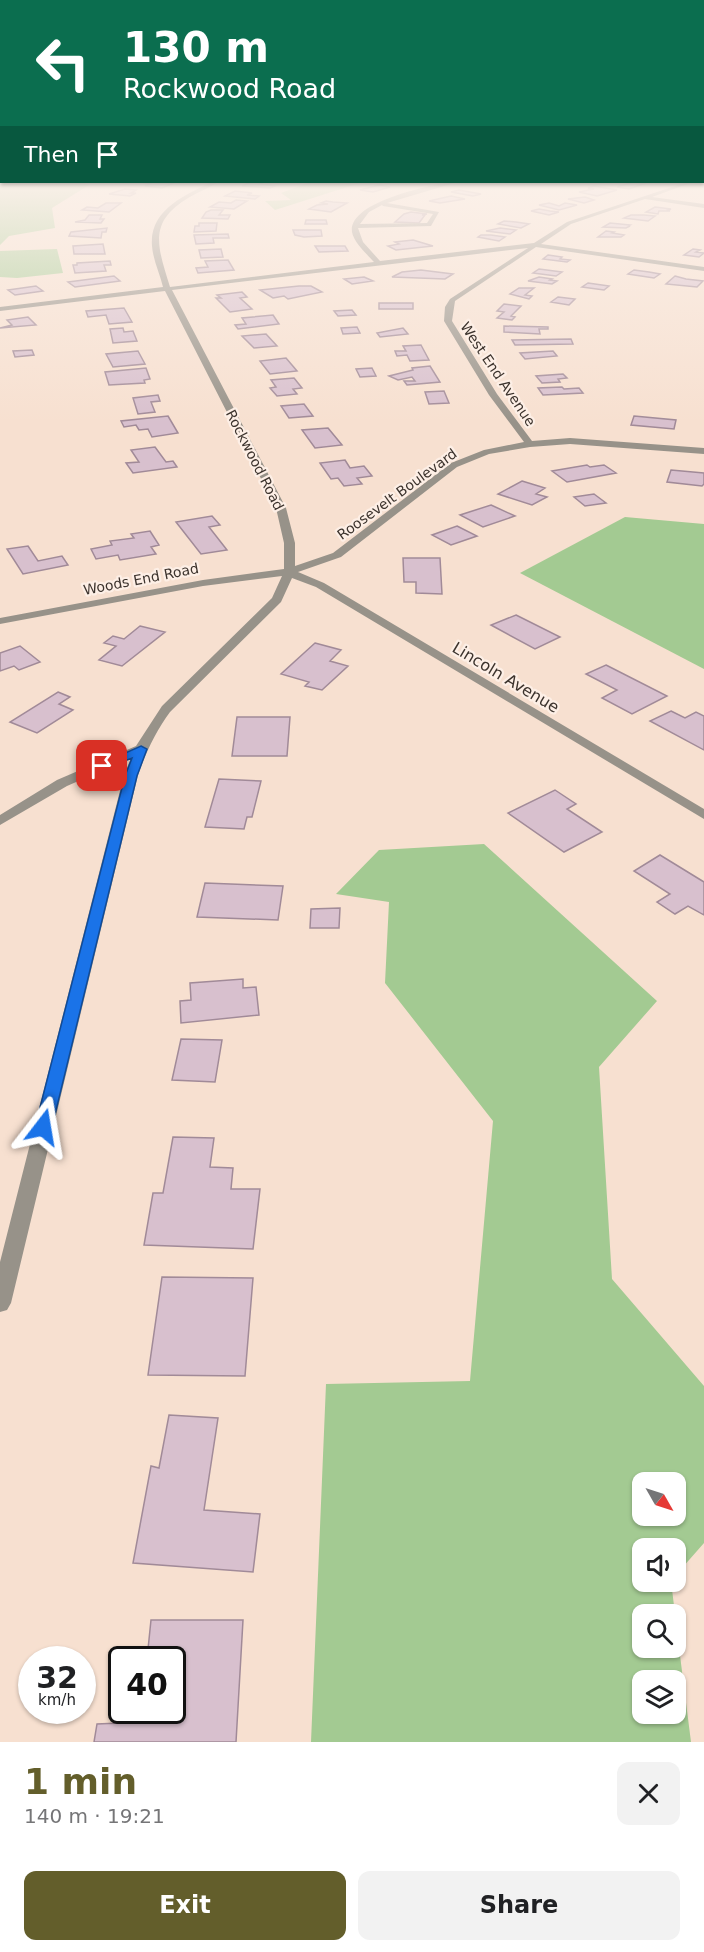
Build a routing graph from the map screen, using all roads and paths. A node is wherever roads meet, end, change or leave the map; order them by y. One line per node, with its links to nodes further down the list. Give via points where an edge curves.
1 (159, 260): 8 (street, Rockwood Road)
2 (376, 260): 6 (street)
3 (401, 260): 6 (street)
4 (510, 260): 10 (street, West End Avenue, via 459,294 448,307 447,315 493,395)
5 (642, 260): 7 (street)
6 (378, 263): 8 (street)
7 (704, 269)
8 (167, 288): 9 (street); 12 (street, Rockwood Road, via 281,508 291,543)
9 (0, 309)
10 (530, 444): 11 (street, Roosevelt Boulevard, via 594,442); 12 (street, Roosevelt Boulevard, via 487,452 454,465 337,555)
11 (704, 451)
12 (288, 572): 13 (street, Woods End Road, via 203,583); 14 (street, Rockwood Road, via 277,600 166,709); 15 (street, Lincoln Avenue, via 320,585)
13 (0, 621)
14 (141, 749): 16 (street, via 62,783); 17 (street, Rockwood Road, via 86,951)
15 (704, 815)
16 (0, 821)
17 (0, 1303)

